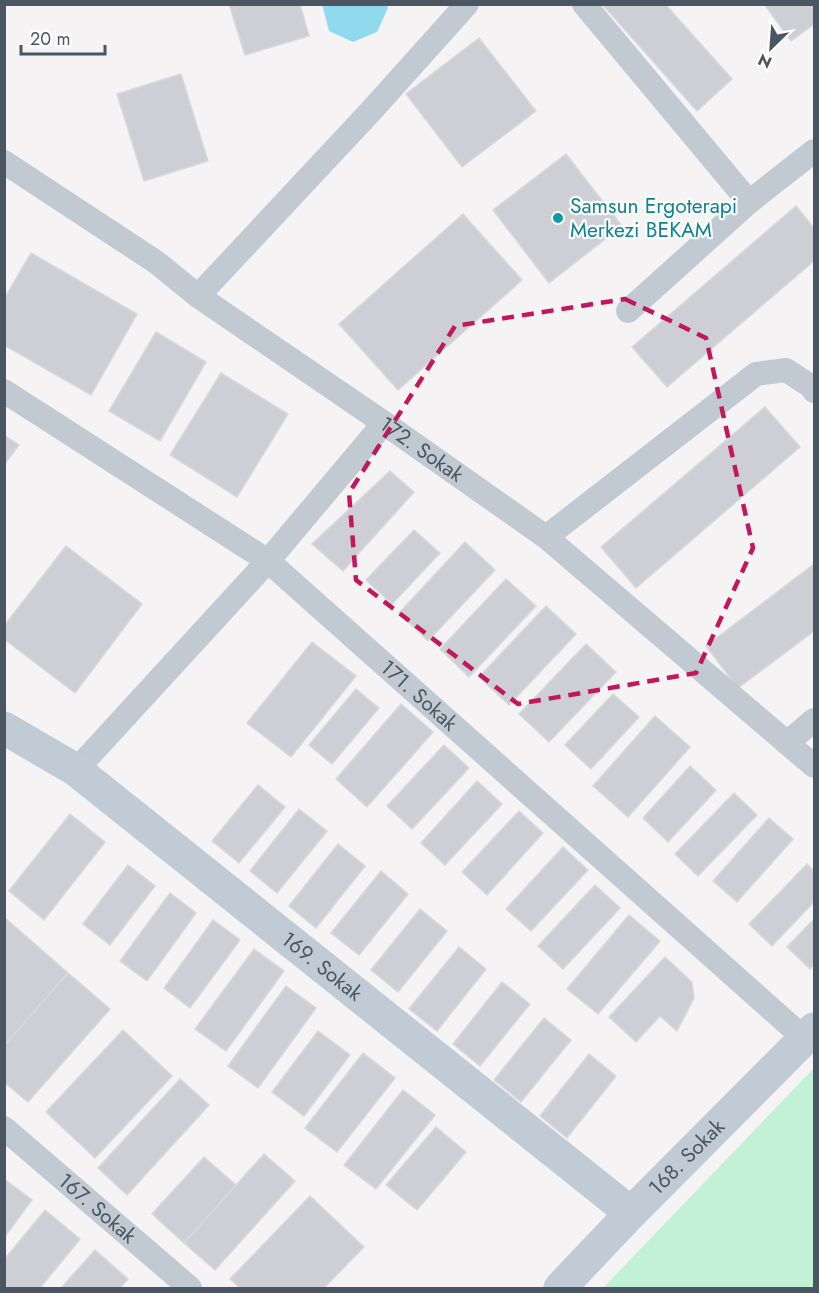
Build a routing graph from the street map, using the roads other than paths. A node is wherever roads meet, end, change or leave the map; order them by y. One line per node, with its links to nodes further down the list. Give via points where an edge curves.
1 (467, 4): 6 (street)
2 (584, 4): 5 (street)
3 (814, 151): 5 (street)
4 (4, 162): 6 (street, 172. Sokak, via 156,261)
5 (749, 202): 7 (street)
6 (198, 296): 10 (street, 172. Sokak)
7 (628, 311)
8 (4, 391): 12 (street, 171. Sokak)
9 (814, 391): 11 (street, via 786,370 756,374)
10 (384, 423): 11 (street, 172. Sokak); 12 (street)
11 (546, 537): 15 (street, 172. Sokak)
12 (268, 561): 17 (street); 18 (street, 171. Sokak)
13 (814, 720): 15 (street)
14 (4, 728): 17 (street, 169. Sokak)
15 (787, 742): 16 (street, 172. Sokak)
16 (814, 766)
17 (76, 770): 20 (street, 169. Sokak)
18 (810, 1034): 20 (street, 168. Sokak)
19 (4, 1128): 21 (street, 167. Sokak)
20 (631, 1213): 22 (street, 168. Sokak)
21 (190, 1288)
22 (560, 1288)

